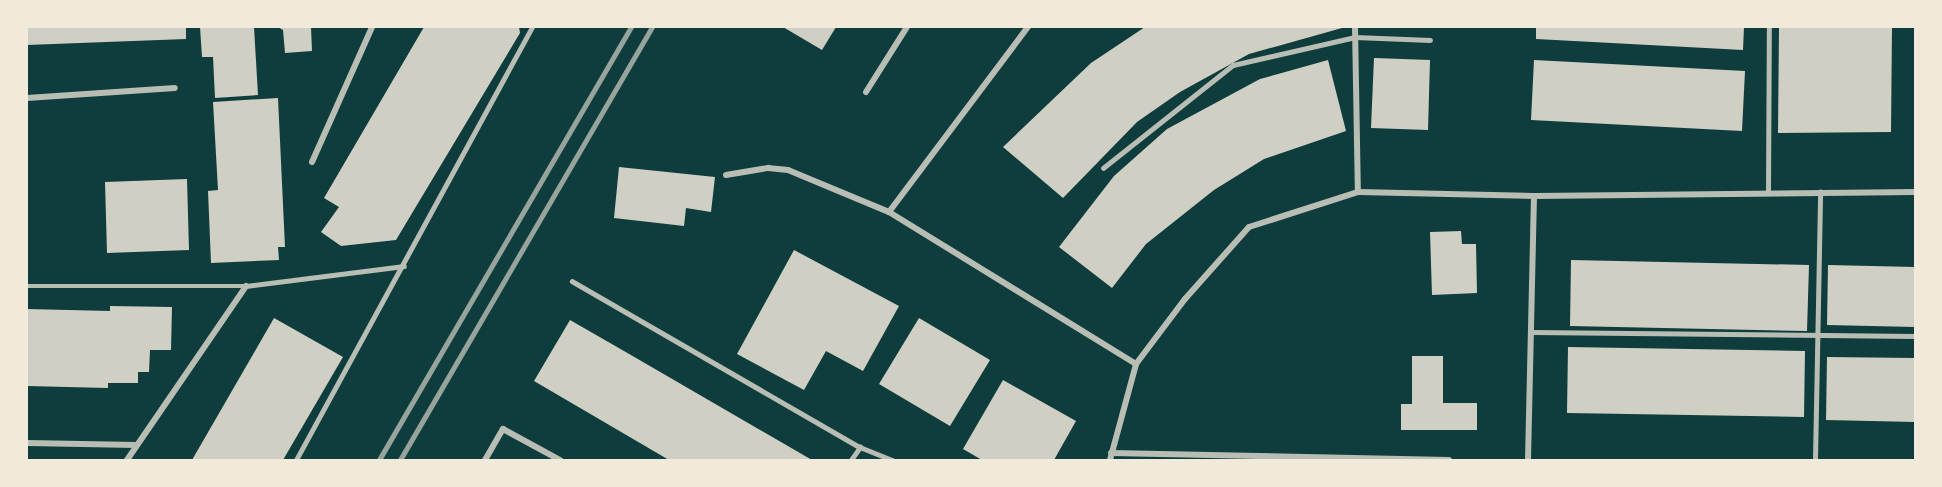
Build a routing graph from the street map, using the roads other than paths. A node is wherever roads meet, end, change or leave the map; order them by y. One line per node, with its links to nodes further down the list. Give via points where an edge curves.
1 (372, 27): 12 (street)
2 (532, 27): 21 (lane, via 533,33)
3 (907, 27): 10 (street)
4 (1028, 27): 20 (street)
5 (1355, 27): 7 (street)
6 (1769, 27): 18 (lane)
7 (1355, 37): 8 (lane); 13 (lane, via 1233,65); 15 (street)
8 (1430, 40)
9 (175, 88): 11 (street)
10 (866, 92)
11 (27, 98)
12 (312, 162)
13 (1103, 168)
14 (726, 175): 20 (street, via 768,168 788,170)
15 (1358, 192): 19 (street); 28 (street, via 1249,227 1185,299)
16 (1820, 192): 17 (street); 18 (street); 26 (lane)
17 (1915, 192)
18 (1768, 193): 19 (street)
19 (1534, 196): 25 (street)
20 (889, 212): 28 (street)
21 (404, 266): 24 (lane); 35 (lane)
22 (572, 281): 31 (lane)
23 (27, 286): 24 (lane)
24 (246, 286): 30 (street)
25 (1531, 332): 26 (lane); 41 (street)
26 (1817, 335): 27 (lane); 42 (lane)
27 (1915, 336)
28 (1136, 364): 32 (street)
29 (27, 443): 30 (street)
30 (136, 445): 34 (street)
31 (860, 447): 38 (lane); 39 (lane)
32 (1111, 457): 33 (street)
33 (1366, 459): 40 (street)
34 (127, 460)
35 (296, 460)
36 (485, 460): 37 (street, via 503,429)
37 (560, 460)
38 (851, 460)
39 (892, 460)
40 (1449, 460)
41 (1528, 460)
42 (1815, 460)

